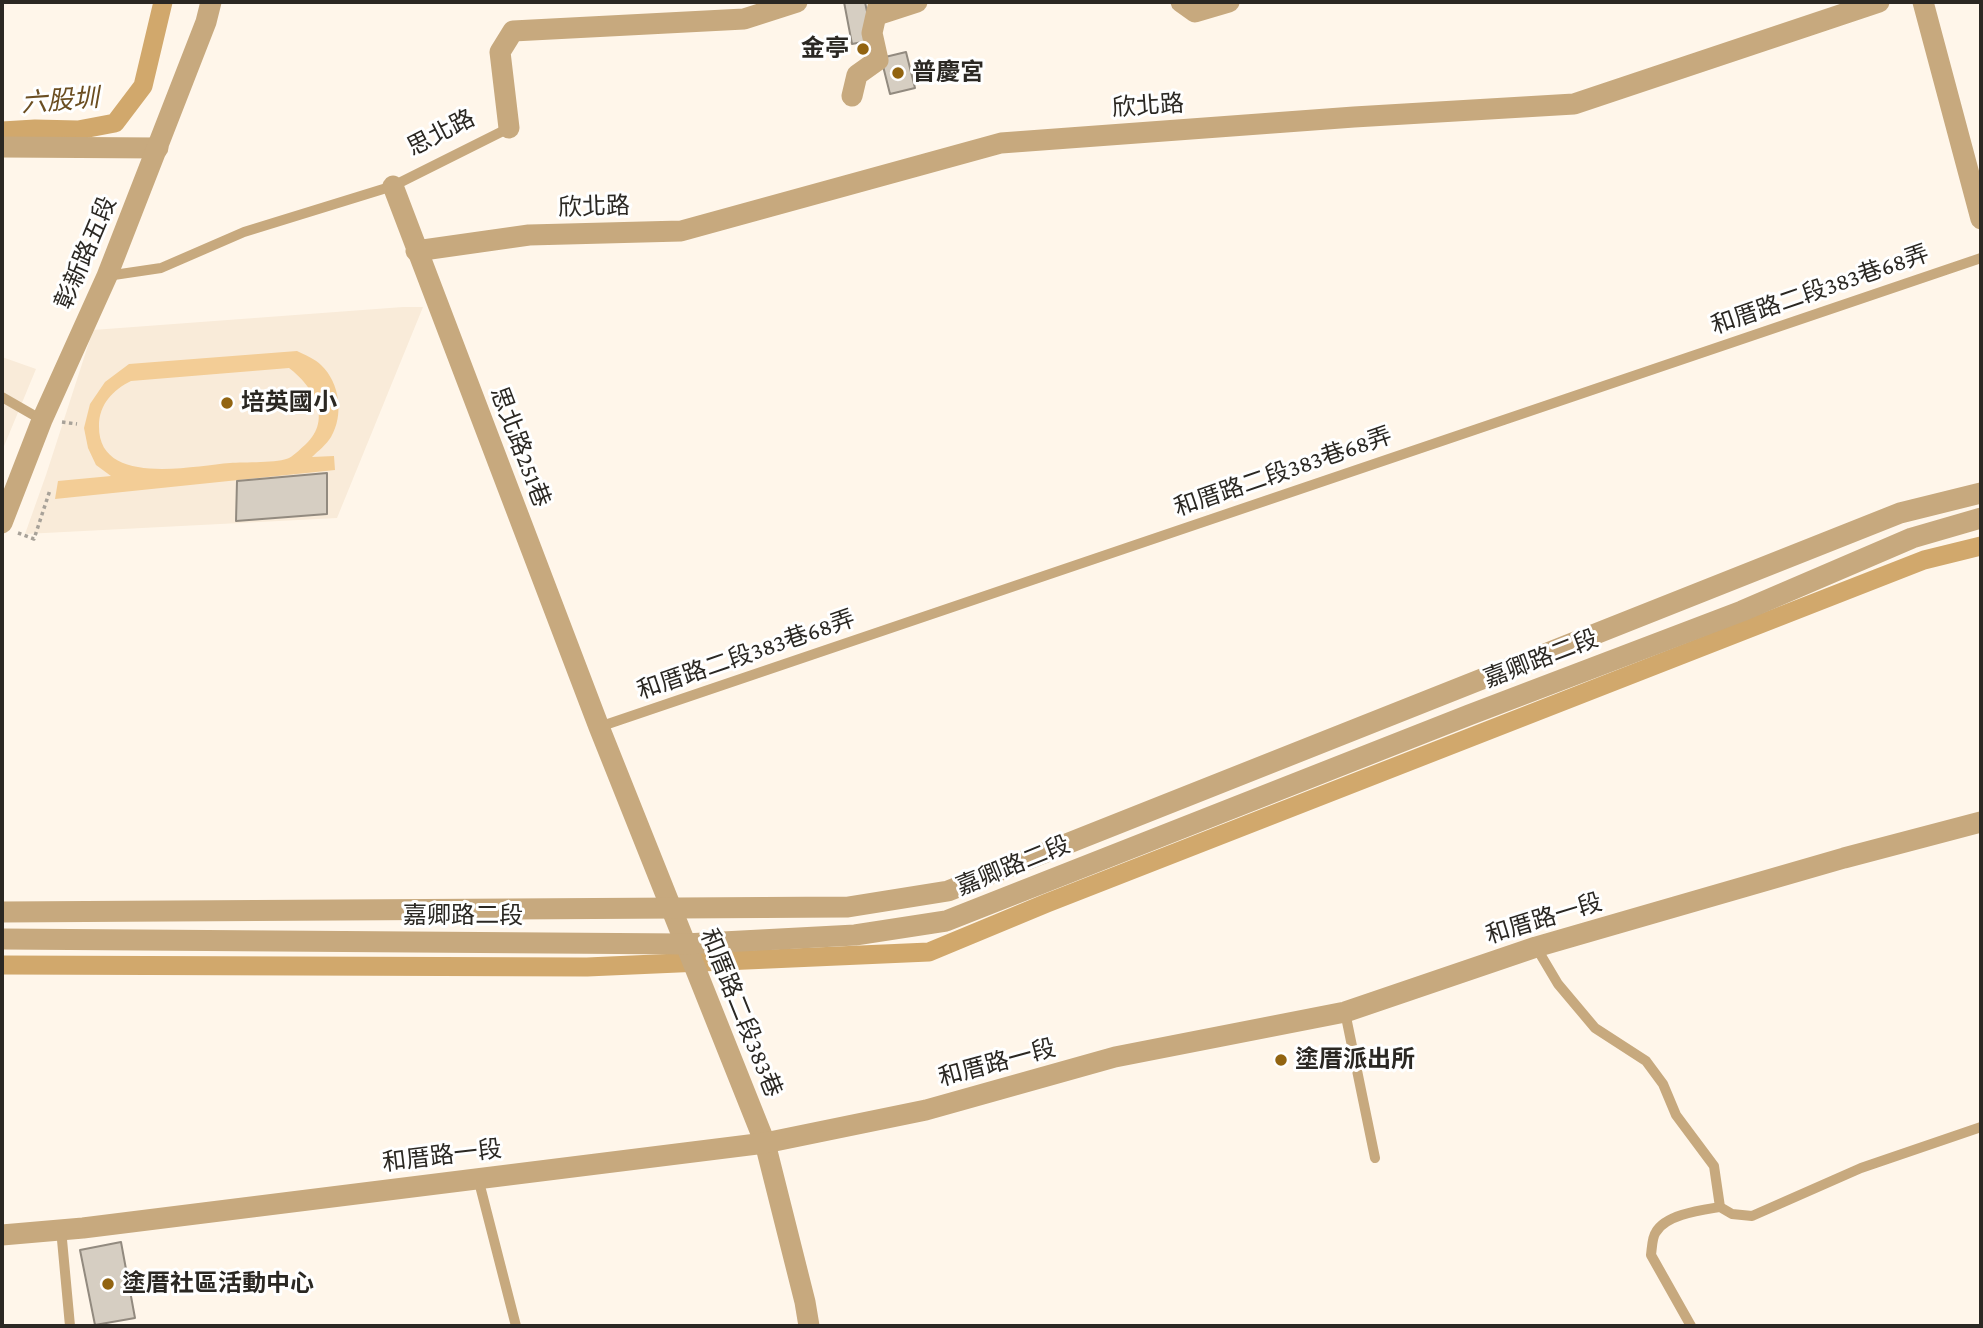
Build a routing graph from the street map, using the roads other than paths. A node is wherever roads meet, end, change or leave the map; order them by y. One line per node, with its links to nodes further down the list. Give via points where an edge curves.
1 (211, 2): 12 (street, 彰新路五段)
2 (797, 2): 10 (street, 思北路, via 744,19 513,31 500,52)
3 (917, 2): 8 (street)
4 (1181, 2): 5 (street, via 1195,12)
5 (1229, 2)
6 (1879, 2): 15 (street, 欣北路, via 1574,104 1001,143 681,231 529,235)
7 (1923, 2): 14 (street)
8 (878, 8): 9 (street, via 872,33 878,60 857,75)
9 (852, 96)
10 (509, 128): 13 (lane, 思北路)
11 (2, 146): 12 (street)
12 (158, 148): 17 (street, 彰新路五段)
13 (393, 186): 15 (street, 思北路251巷); 17 (lane, 思北路, via 244,232 161,268)
14 (1981, 219)
15 (416, 251): 23 (street, 思北路251巷)
16 (1981, 258): 23 (lane, 和厝路二段383巷68弄)
17 (107, 276): 19 (street, 彰新路五段)
18 (2, 397): 19 (lane)
19 (42, 420): 22 (street, 彰新路五段)
20 (1981, 493): 25 (street, 嘉卿路二段, via 1900,513 948,891 848,907)
21 (1981, 518): 29 (street, 嘉卿路二段, via 1912,538 1742,611 946,921)
22 (2, 523)
23 (599, 727): 25 (street, 和厝路二段383巷)
24 (1981, 821): 28 (street, 和厝路一段)
25 (670, 909): 26 (street, 嘉卿路二段); 29 (street, 和厝路二段383巷)
26 (2, 912)
27 (2, 939): 29 (street, 嘉卿路二段)
28 (1536, 947): 30 (street, 和厝路一段); 35 (lane, via 1558,985 1595,1028 1646,1061 1663,1084 1676,1115 1714,1166)
29 (691, 958): 32 (street, 和厝路二段383巷)
30 (1345, 1012): 32 (street, 和厝路一段, via 1115,1057 926,1110); 33 (lane)
31 (1981, 1127): 35 (lane, via 1861,1168 1752,1216)
32 (765, 1143): 34 (street, 和厝路一段); 40 (street, 和厝路二段383巷)
33 (1375, 1158)
34 (478, 1178): 36 (street, 和厝路一段); 39 (lane)
35 (1720, 1207): 41 (lane, via 1682,1214 1655,1232 1651,1255)
36 (61, 1229): 37 (street, 和厝路一段); 38 (lane)
37 (2, 1235)
38 (70, 1326)
39 (516, 1326)
40 (808, 1326)
41 (1691, 1326)

